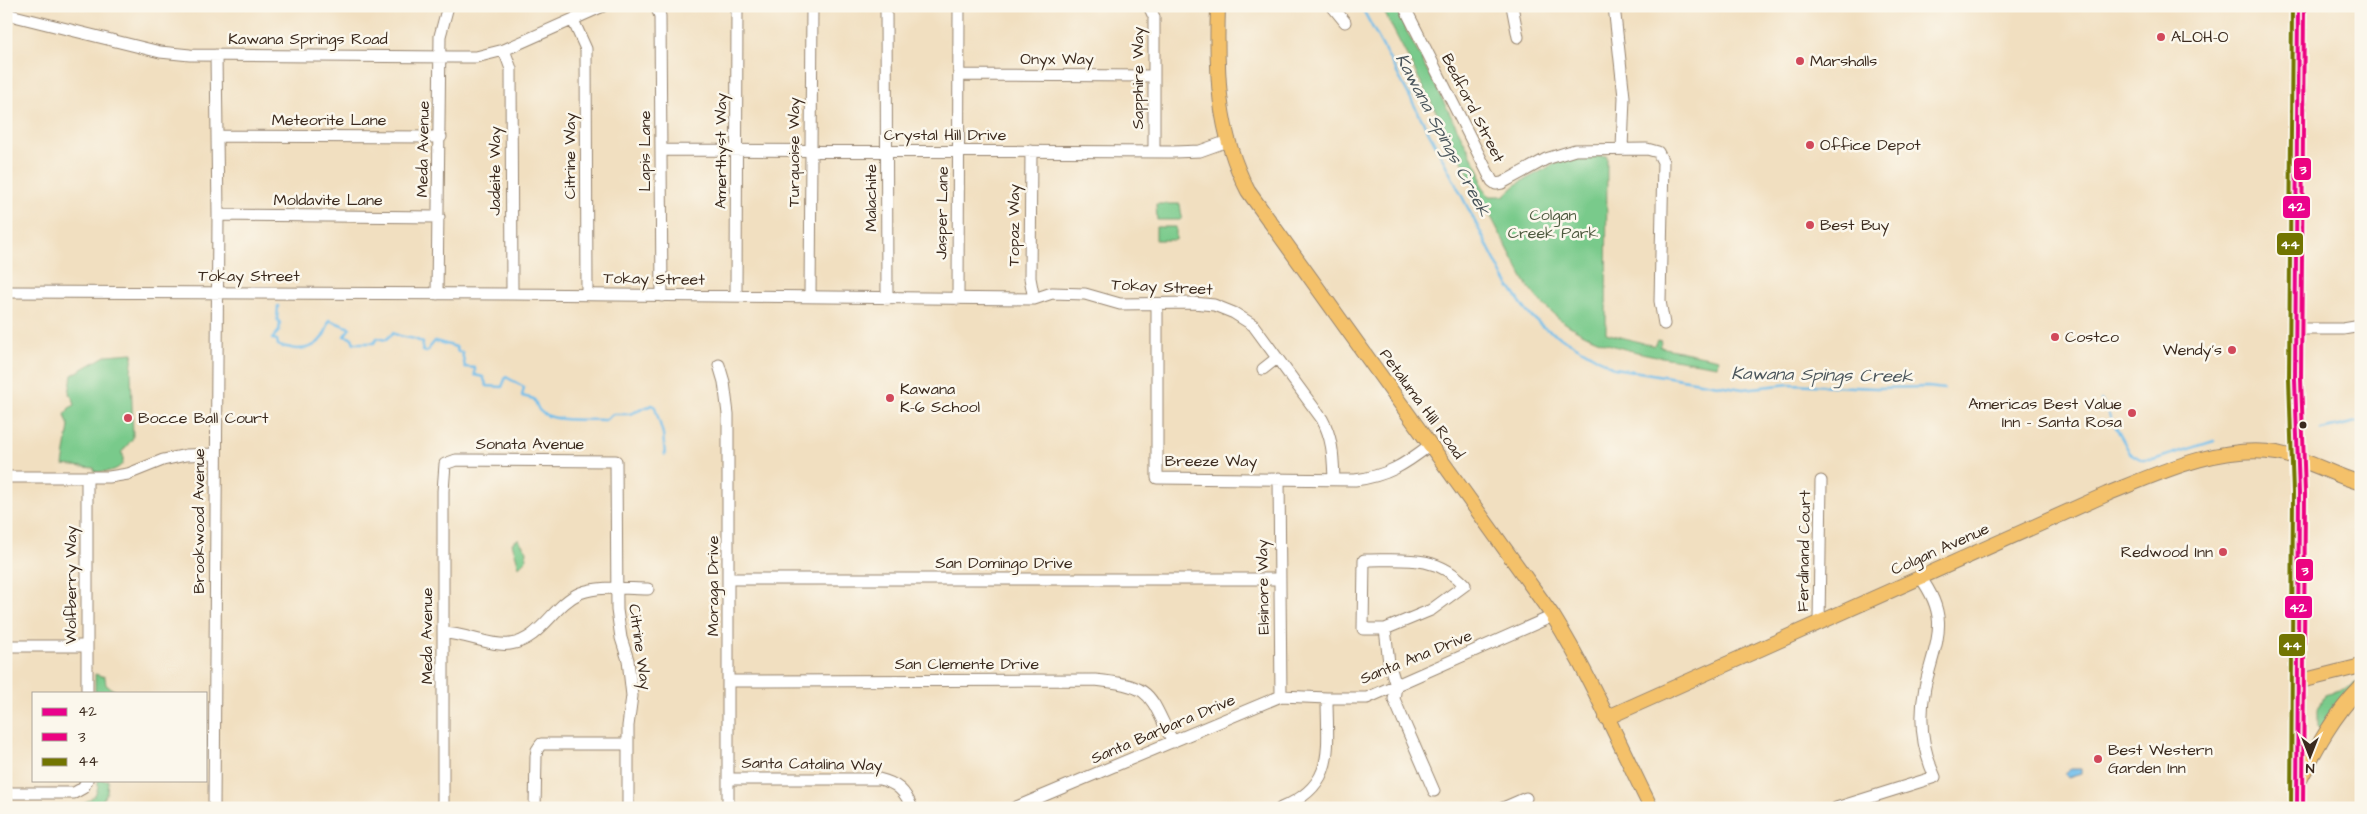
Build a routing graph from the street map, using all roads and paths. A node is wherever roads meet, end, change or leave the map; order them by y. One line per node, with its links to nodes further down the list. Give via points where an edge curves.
1 (448, 6): 21 (street, Meda Avenue, via 440,36)
2 (604, 6): 16 (street, Kawana Springs Road)
3 (656, 6): 28 (street, Lapis Lane, via 660,16)
4 (736, 6): 29 (street, Amerthyst Way)
5 (812, 6): 30 (street, Turquoise Way)
6 (886, 6): 31 (street, Malachite)
7 (959, 6): 22 (street, Jasper Lane)
8 (1149, 6): 23 (street, Sapphire Way, via 1154,17)
9 (1218, 6): 26 (main road, Petaluma Hill Road, via 1218,93)
10 (1332, 6): 17 (street)
11 (1404, 6): 27 (street, Bedford Street, via 1496,184 1559,153)
12 (1512, 6): 18 (street)
13 (1614, 6): 27 (street, via 1624,97)
14 (2298, 6): 51 (main road)
15 (6, 14): 20 (street, Kawana Springs Road, via 160,52)
16 (573, 20): 19 (street, Kawana Springs Road); 41 (street, Citrine Way, via 586,50)
17 (1345, 22)
18 (1518, 37)
19 (504, 50): 21 (street, Kawana Springs Road, via 476,57); 40 (street, Jadeite Way, via 511,69)
20 (216, 55): 21 (street, Kawana Springs Road); 24 (street, Brookwood Avenue)
21 (440, 57): 25 (street, Meda Avenue)
22 (960, 75): 23 (street, Onyx Way); 32 (street, Jasper Lane)
23 (1153, 76): 34 (street, Sapphire Way)
24 (218, 136): 25 (street, Meteorite Lane); 35 (street, Brookwood Avenue)
25 (440, 137): 36 (street, Meda Avenue)
26 (1228, 142): 34 (street, Crystal Hill Drive, via 1200,150); 55 (main road, Petaluma Hill Road, via 1256,205)
27 (1622, 149): 49 (street, Bedford Street, via 1658,152 1663,162 1660,301)
28 (661, 150): 29 (street, Crystal Hill Drive); 42 (street, Lapis Lane)
29 (737, 150): 30 (street, Crystal Hill Drive); 43 (street, Amerthyst Way)
30 (810, 151): 31 (street, Crystal Hill Drive); 44 (street, Turquoise Way)
31 (887, 151): 32 (street, Crystal Hill Drive); 45 (street, Malachite)
32 (959, 151): 33 (street, Crystal Hill Drive); 46 (street, Jasper Lane)
33 (1031, 151): 34 (street, Crystal Hill Drive); 47 (street, Topaz Way, via 1030,278)
34 (1154, 152)
35 (218, 215): 36 (street, Moldavite Lane); 38 (street, Brookwood Avenue)
36 (439, 217): 39 (street, Meda Avenue)
37 (6, 292): 38 (street, Tokay Street)
38 (216, 292): 39 (street, Tokay Street); 56 (street, Brookwood Avenue)
39 (437, 294): 40 (street, Tokay Street)
40 (512, 294): 41 (street, Tokay Street)
41 (587, 294): 42 (street, Tokay Street)
42 (662, 296): 43 (street, Tokay Street)
43 (736, 296): 44 (street, Tokay Street)
44 (810, 298): 45 (street, Tokay Street)
45 (887, 299): 46 (street, Tokay Street)
46 (958, 299): 47 (street, Tokay Street)
47 (1034, 299): 48 (street, Tokay Street, via 1052,293 1070,293 1120,304)
48 (1156, 304): 52 (street, Tokay Street, via 1214,305 1234,313 1252,325); 62 (street, Breeze Way, via 1158,478)
49 (1664, 324)
50 (2361, 326): 51 (street)
51 (2297, 329): 57 (main road, via 2295,419)
52 (1278, 358): 54 (street); 63 (street, Tokay Street, via 1329,431)
53 (719, 365): 68 (street, Moraga Drive, via 728,414)
54 (1263, 369)
55 (1430, 446): 63 (street, Breeze Way, via 1394,471 1355,480); 71 (main road, Petaluma Hill Road)
56 (215, 454): 61 (street, via 163,460 128,474); 94 (street, Brookwood Avenue)
57 (2298, 459): 65 (main road, Colgan Avenue); 66 (main road, Colgan Avenue, via 2277,454 2237,452 2183,466 2107,494); 79 (main road)
58 (616, 461): 59 (street, Sonata Avenue, via 456,460); 69 (street, Citrine Way)
59 (445, 464): 74 (street, Meda Avenue)
60 (6, 477): 61 (street)
61 (87, 477): 76 (street, Wolfberry Way)
62 (1278, 478): 63 (street, Breeze Way); 67 (street, Elsinore Way)
63 (1334, 478)
64 (1821, 481): 72 (street, Ferdinand Court)
65 (2361, 483)
66 (1920, 577): 72 (main road, Colgan Avenue); 104 (street, via 1934,602 1939,639 1925,688 1923,715 1926,758 1935,777)
67 (1278, 578): 68 (street, San Domingo Drive); 83 (street, Elsinore Way)
68 (729, 579): 78 (street, Moraga Drive)
69 (617, 589): 70 (street); 74 (street, via 581,593 558,606 538,630 511,644); 87 (street, Citrine Way, via 618,622 628,660 632,696)
70 (648, 589)
71 (1553, 616): 80 (street, Santa Ana Drive); 85 (main road, Petaluma Hill Road, via 1584,667)
72 (1819, 622): 85 (main road, Colgan Avenue)
73 (1385, 630): 73 (street, via 1431,610 1465,585 1454,573 1435,563 1364,560 1363,629); 80 (street)
74 (443, 633): 95 (street, Meda Avenue)
75 (6, 646): 76 (street)
76 (87, 646): 82 (street, Wolfberry Way)
77 (2361, 666): 79 (main road)
78 (729, 681): 86 (street, San Clemente Drive, via 1118,682 1138,687 1152,699); 88 (street, Moraga Drive)
79 (2297, 682): 90 (main road)
80 (1396, 686): 84 (street, Santa Ana Drive, via 1367,698); 91 (street, via 1394,699)
81 (2361, 687): 90 (main road, via 2341,707 2328,727)
82 (87, 692)
83 (1280, 696): 84 (street, Santa Barbara Drive); 86 (street, Santa Barbara Drive)
84 (1326, 698): 101 (street, via 1327,754 1322,775 1311,791)
85 (1606, 718): 103 (main road, Petaluma Hill Road)
86 (1173, 742): 100 (street, Santa Barbara Drive)
87 (628, 744): 96 (street, via 541,744 536,756); 97 (street, Citrine Way)
88 (728, 779): 98 (street, Moraga Drive); 99 (street, Santa Catalina Way, via 879,779 901,789)
89 (86, 782): 92 (street, via 74,793)
90 (2298, 784): 105 (main road)
91 (1434, 791)
92 (6, 793)
93 (1526, 798): 102 (street)
94 (214, 808)
95 (443, 808)
96 (535, 808)
97 (628, 808)
98 (728, 808)
99 (912, 808)
100 (1014, 808)
101 (1282, 808)
102 (1502, 808)
103 (1651, 808)
104 (1836, 808)
105 (2297, 808)

